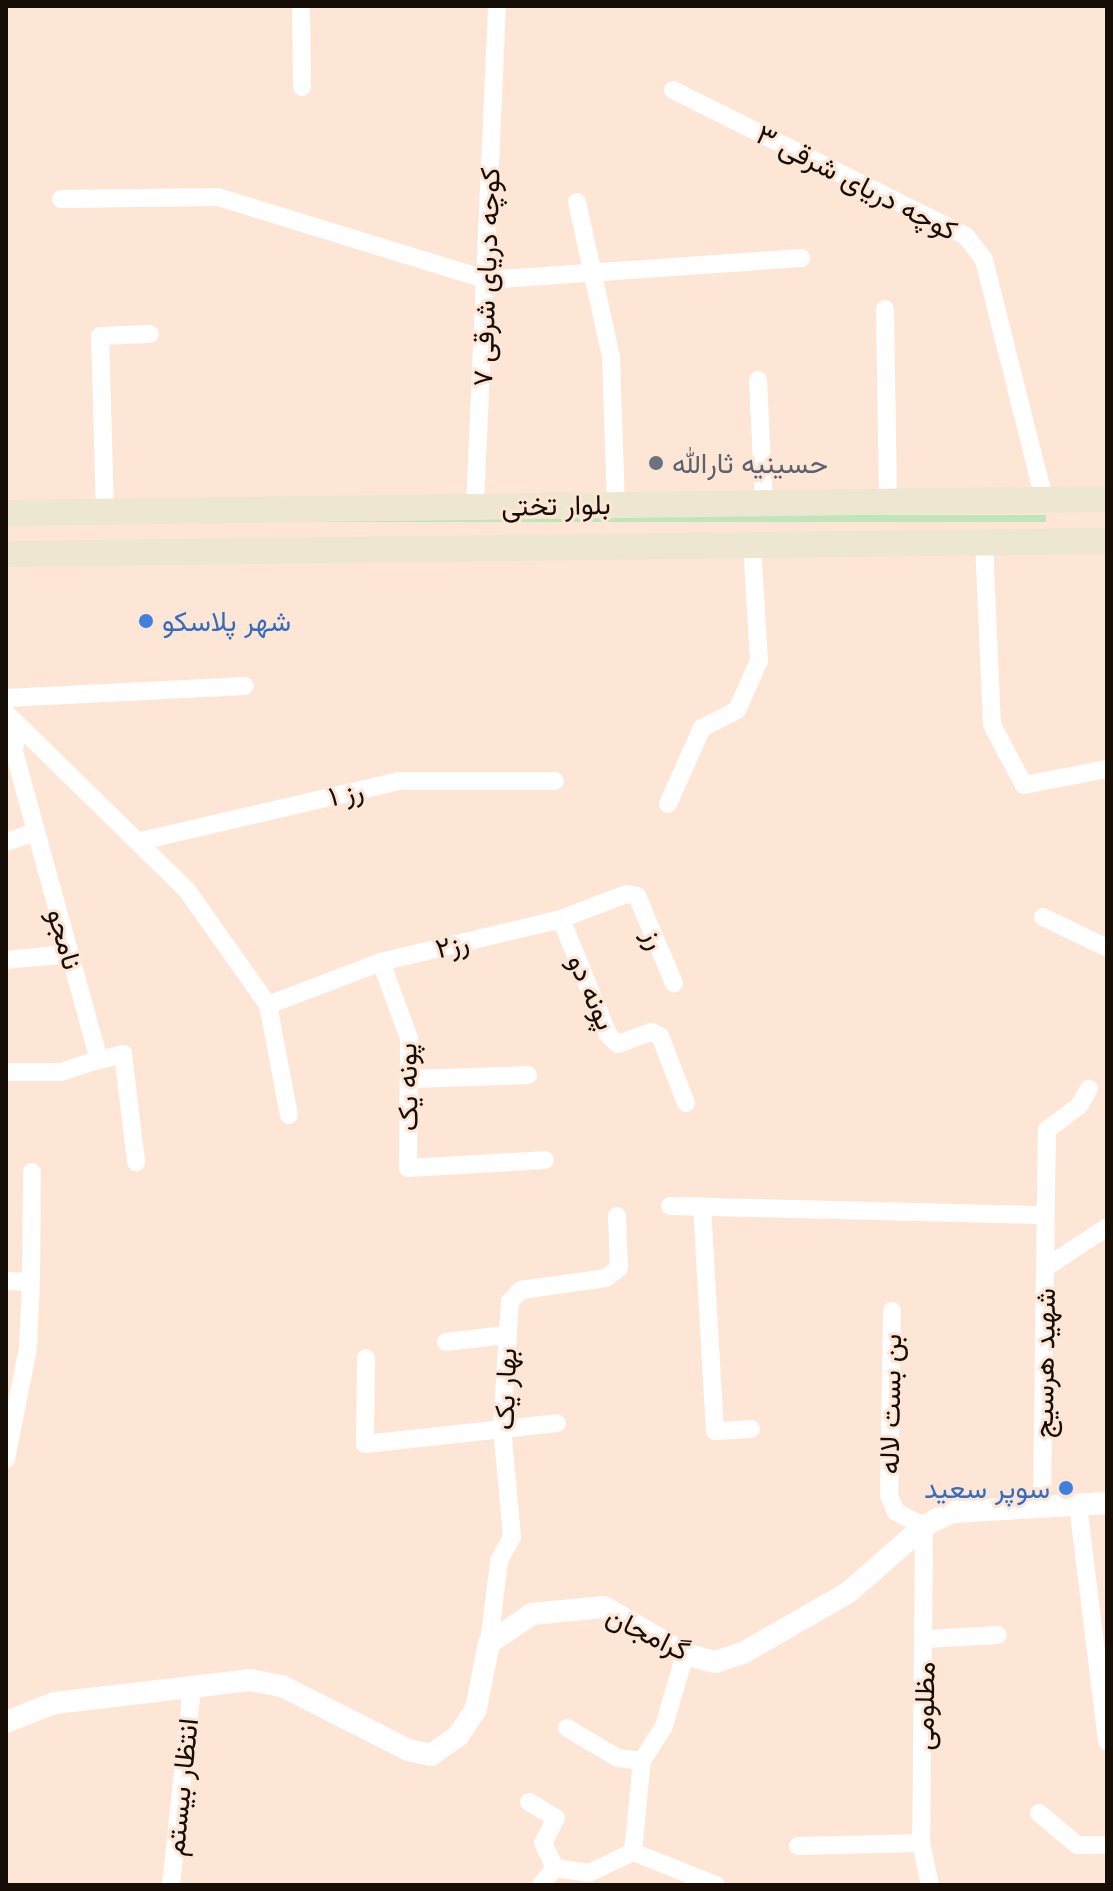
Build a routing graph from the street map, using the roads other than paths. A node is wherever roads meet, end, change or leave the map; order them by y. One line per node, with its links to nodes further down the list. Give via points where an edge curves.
1 (301, 6): 3 (street)
2 (497, 6): 9 (street, کوچه دریای شرقی ۷)
3 (302, 87)
4 (673, 90): 13 (street, کوچه دریای شرقی ۳, via 966,236 984,260)
5 (61, 199): 9 (street, via 218,197)
6 (577, 202): 8 (street)
7 (801, 258): 8 (street)
8 (593, 272): 9 (street); 17 (street, via 611,356)
9 (487, 280): 18 (street, کوچه دریای شرقی ۷)
10 (885, 309): 16 (street)
11 (150, 334): 19 (street, via 100,336)
12 (758, 380): 15 (street)
13 (1054, 499): 14 (main road, بلوار تختی); 16 (main road, بلوار تختی); 21 (main road)
14 (1107, 499)
15 (764, 502): 16 (main road, بلوار تختی); 17 (main road, بلوار تختی)
16 (888, 502)
17 (616, 504): 18 (main road, بلوار تختی)
18 (475, 506): 19 (main road, بلوار تختی)
19 (105, 512): 20 (main road, بلوار تختی)
20 (6, 513)
21 (1065, 541): 22 (main road, بلوار تختی); 23 (main road, بلوار تختی)
22 (1107, 541)
23 (984, 542): 24 (main road, بلوار تختی); 29 (street, via 992,725 1024,785)
24 (752, 543): 25 (main road, بلوار تختی); 31 (street, via 759,661 737,710 702,728)
25 (6, 554)
26 (245, 686): 27 (street)
27 (6, 698)
28 (12, 719): 32 (street, نامجو, via 14,751); 33 (street)
29 (1107, 769)
30 (555, 781): 33 (street, رز ۱, via 398,781)
31 (668, 804)
32 (35, 832): 34 (street); 39 (street, نامجو)
33 (141, 841): 43 (street, via 186,889)
34 (6, 842)
35 (637, 896): 37 (street, رز۲, via 626,894); 42 (street, رز)
36 (1043, 917): 38 (street)
37 (561, 919): 41 (street, رز۲); 49 (street, پونه دو, via 608,1035 618,1044 651,1032 660,1036)
38 (1107, 948)
39 (69, 954): 40 (street); 44 (street, نامجو)
40 (6, 960)
41 (381, 962): 43 (street, رز۲); 47 (street, پونه یک, via 409,1038)
42 (674, 983)
43 (268, 1005): 50 (street)
44 (99, 1060): 45 (street, via 61,1072); 52 (street, via 123,1054)
45 (6, 1072)
46 (528, 1075): 47 (street)
47 (410, 1079): 51 (street, پونه یک, via 408,1168)
48 (1089, 1089): 56 (street, شهید هرسیج, via 1079,1106 1047,1130)
49 (686, 1103)
50 (289, 1115)
51 (545, 1160)
52 (136, 1162)
53 (32, 1172): 61 (street)
54 (670, 1206): 55 (street)
55 (702, 1206): 56 (street); 68 (street, via 715,1431)
56 (1045, 1215): 59 (street, شهید هرسیج)
57 (617, 1216): 63 (street, بهار یک, via 619,1268 606,1278 521,1290 510,1301)
58 (1107, 1227): 59 (street, شهید هرسیج)
59 (1045, 1268): 72 (street, شهید هرسیج)
60 (6, 1281): 61 (street)
61 (31, 1282): 69 (street, via 28,1348)
62 (892, 1311): 73 (street, بن بست لاله, via 889,1495 896,1512)
63 (506, 1335): 64 (street); 67 (street, بهار یک)
64 (446, 1342)
65 (366, 1358): 67 (street, via 365,1444)
66 (557, 1423): 67 (street)
67 (502, 1428): 76 (street, بهار یک, via 512,1537 499,1561)
68 (751, 1429)
69 (6, 1459)
70 (1107, 1503): 71 (street, گرامجان)
71 (1078, 1505): 72 (street, گرامجان); 81 (street)
72 (1042, 1507): 73 (street, گرامجان, via 952,1512)
73 (924, 1526): 75 (street, مظلومی); 77 (street, گرامجان, via 849,1592 743,1653 715,1662)
74 (998, 1635): 75 (street)
75 (925, 1639): 85 (street, مظلومی)
76 (489, 1643): 77 (street, گرامجان, via 532,1614 604,1607); 78 (street, via 476,1709 458,1736 431,1755 408,1750 282,1686 250,1680)
77 (685, 1654): 82 (street, via 664,1726)
78 (192, 1688): 79 (street, via 55,1703); 90 (street, انتظار بیستم)
79 (6, 1722)
80 (567, 1728): 82 (street, via 618,1758)
81 (1107, 1741)
82 (642, 1761): 88 (street)
83 (529, 1802): 89 (street, via 556,1818 543,1843)
84 (1039, 1813): 86 (street, via 1077,1845)
85 (921, 1843): 87 (street); 93 (street, مظلومی)
86 (1107, 1845)
87 (798, 1846)
88 (633, 1852): 89 (street, via 589,1873); 92 (street)
89 (555, 1868): 91 (street)
90 (171, 1885)
91 (541, 1885)
92 (716, 1885)
93 (930, 1885)

